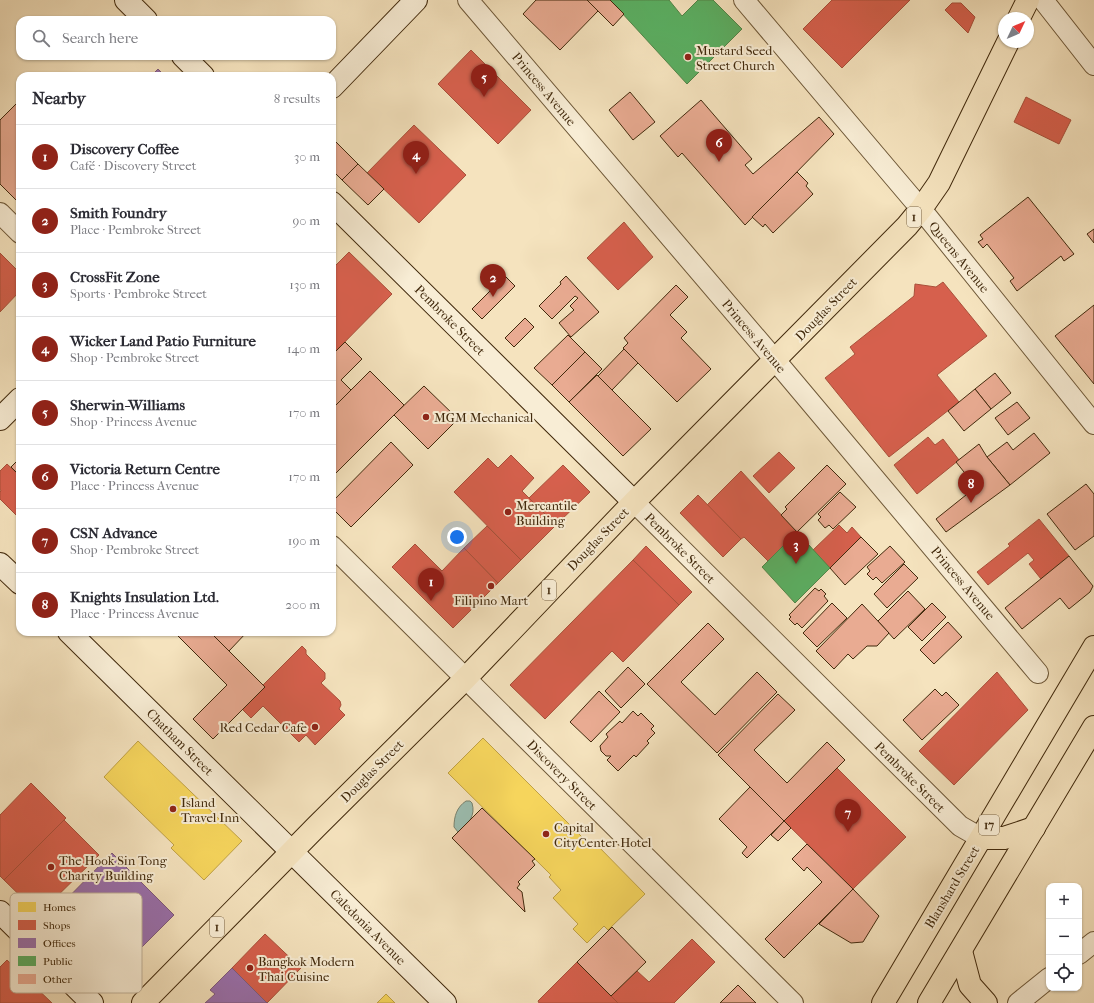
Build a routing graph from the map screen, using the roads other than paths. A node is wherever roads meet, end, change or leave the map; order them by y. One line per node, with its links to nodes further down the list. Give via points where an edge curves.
1 (126, 0): 8 (street)
2 (416, 0): 13 (street)
3 (468, 0): 18 (street, Princess Avenue)
4 (744, 0): 15 (street, Queens Avenue)
5 (1028, 0): 7 (main road)
6 (1043, 0): 11 (street)
7 (1023, 12)
8 (142, 16)
9 (1005, 48): 15 (main road, Douglas Street / 1, via 942,176)
10 (187, 60): 12 (street)
11 (1094, 65)
12 (199, 72)
13 (336, 83)
14 (336, 207): 22 (street, Pembroke Street)
15 (921, 209): 18 (main road, Douglas Street / 1); 21 (street, Queens Avenue)
16 (0, 213): 17 (street)
17 (16, 229)
18 (775, 360): 22 (main road, Douglas Street / 1); 28 (street, Princess Avenue)
19 (16, 403): 20 (street)
20 (0, 419)
21 (1094, 424)
22 (634, 502): 29 (main road, Douglas Street / 1); 32 (street, Pembroke Street, via 960,826)
23 (336, 550): 29 (street, Discovery Street)
24 (0, 564): 25 (street)
25 (16, 579)
26 (73, 636): 33 (street, Chatham Street)
27 (1094, 647): 32 (main road, Blanshard Street / 17)
28 (1038, 673)
29 (465, 679): 33 (main road, Douglas Street / 1); 44 (street, Discovery Street)
30 (1094, 727): 31 (main road)
31 (1034, 828): 32 (main road, via 1004,838); 37 (main road)
32 (981, 838): 45 (main road, Blanshard Street / 17)
33 (292, 851): 42 (main road, Douglas Street / 1); 43 (street, Caledonia Avenue)
34 (0, 912): 35 (street)
35 (10, 922)
36 (1094, 942): 38 (street)
37 (961, 951): 46 (main road); 47 (main road, via 970,985)
38 (1082, 952)
39 (1046, 980): 48 (street)
40 (82, 993): 41 (street)
41 (92, 1003)
42 (143, 1003)
43 (445, 1003)
44 (793, 1003)
45 (882, 1003)
46 (929, 1003)
47 (986, 1003)
48 (1018, 1003)

